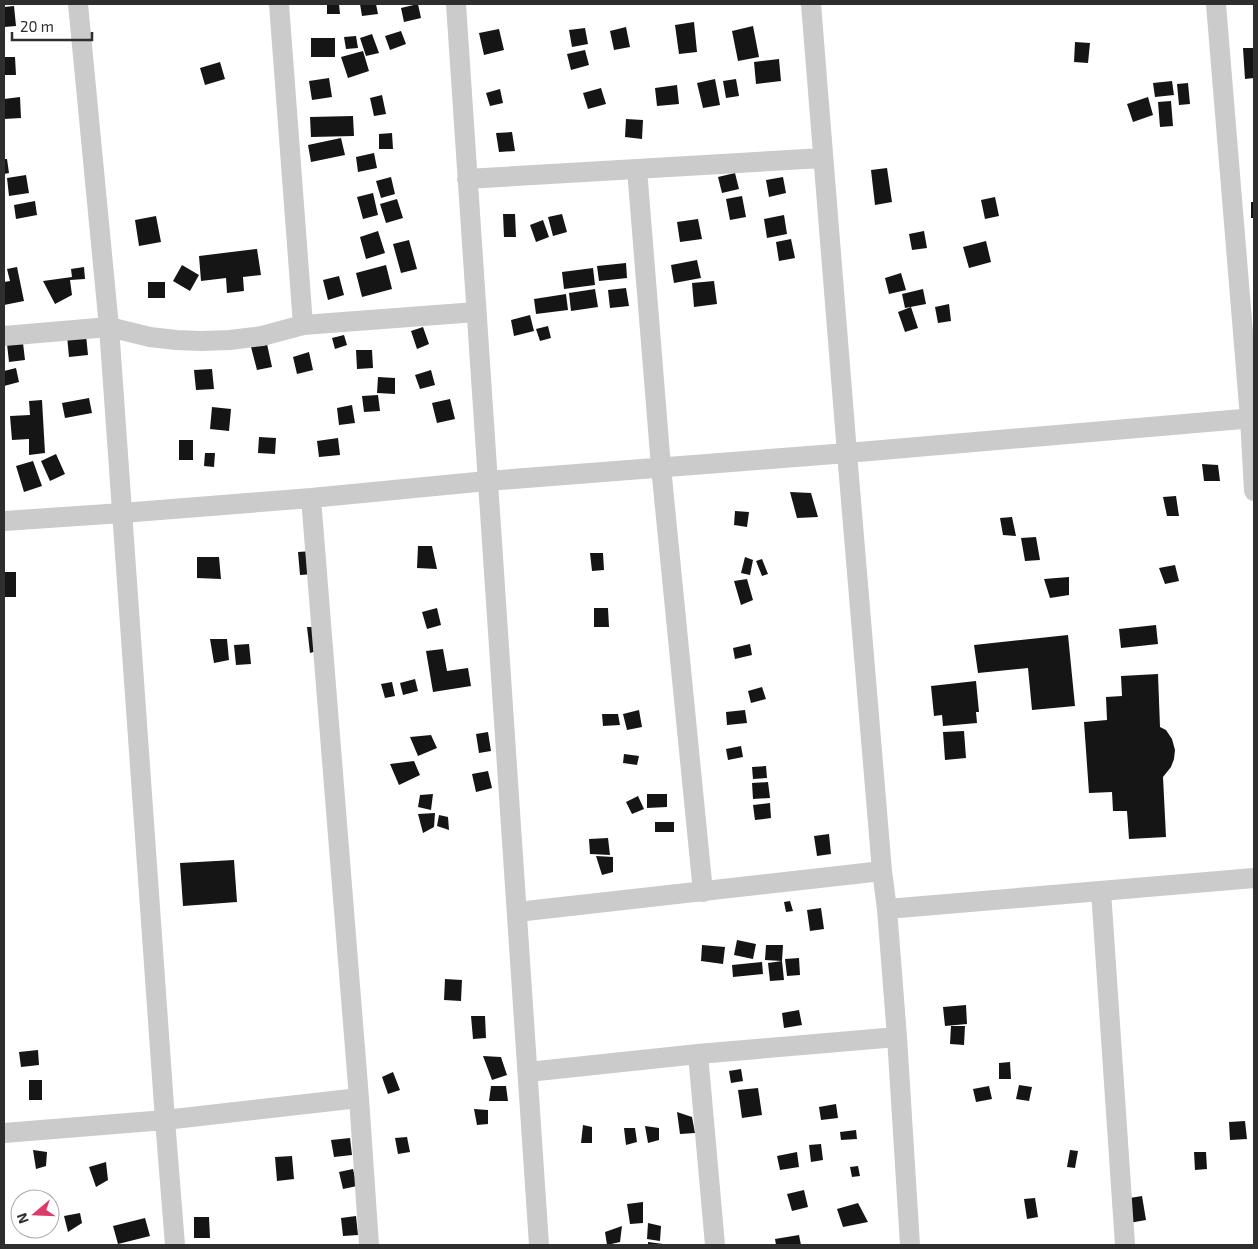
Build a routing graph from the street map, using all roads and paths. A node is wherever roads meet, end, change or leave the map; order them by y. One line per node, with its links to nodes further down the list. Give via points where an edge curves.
1 (78, 4): 11 (street)
2 (279, 4): 10 (street)
3 (456, 4): 8 (street)
4 (811, 4): 6 (street)
5 (1216, 4): 13 (street)
6 (823, 158): 7 (street); 14 (street)
7 (638, 169): 8 (street); 15 (street)
8 (467, 179): 9 (street)
9 (476, 312): 10 (street); 16 (street)
10 (303, 325): 11 (street, via 262,336 201,341 150,337)
11 (109, 327): 12 (street); 19 (street)
12 (4, 336)
13 (1252, 418): 14 (street); 17 (street)
14 (847, 453): 15 (street); 21 (street)
15 (662, 467): 16 (street); 24 (street)
16 (488, 481): 18 (street); 26 (street)
17 (1254, 491)
18 (311, 498): 19 (street); 30 (street)
19 (122, 513): 20 (street); 31 (street)
20 (4, 521)
21 (882, 871): 24 (street); 25 (street)
22 (1254, 878): 23 (street)
23 (1101, 891): 25 (street); 38 (street)
24 (703, 892): 26 (street)
25 (887, 909): 27 (street)
26 (517, 912): 29 (street)
27 (897, 1037): 28 (street); 37 (street)
28 (698, 1054): 29 (street); 36 (street)
29 (528, 1072): 35 (street)
30 (359, 1098): 31 (street); 34 (street)
31 (165, 1120): 32 (street); 33 (street)
32 (4, 1133)
33 (175, 1245)
34 (369, 1245)
35 (539, 1245)
36 (715, 1245)
37 (910, 1245)
38 (1125, 1245)

